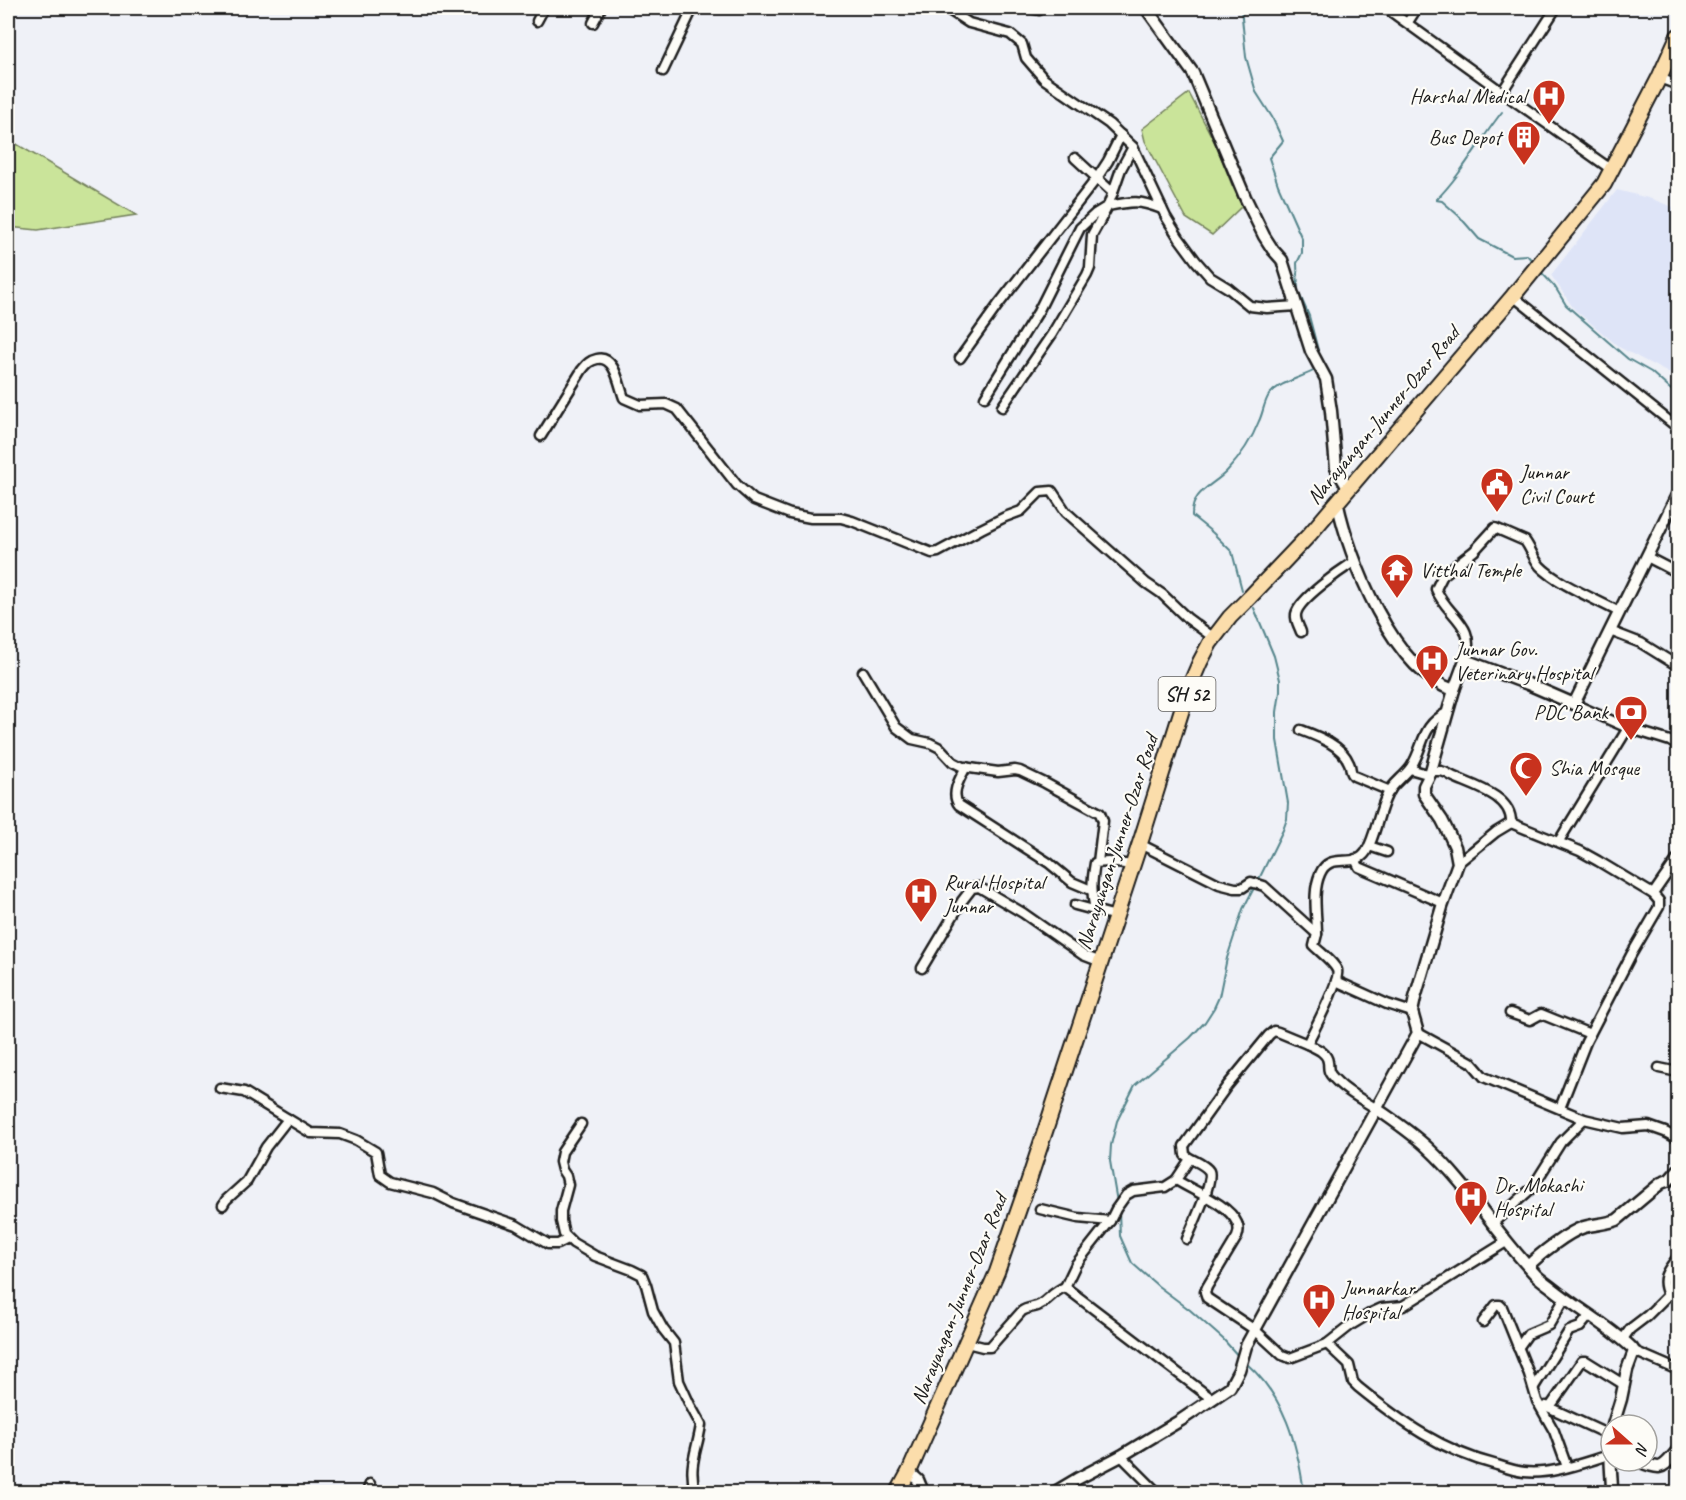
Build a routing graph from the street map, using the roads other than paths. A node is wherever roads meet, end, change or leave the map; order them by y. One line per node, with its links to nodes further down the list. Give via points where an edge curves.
1 (544, 8): 11 (street)
2 (601, 8): 13 (street)
3 (693, 8): 15 (street)
4 (946, 8): 19 (street, via 969,23 1015,37 1044,79)
5 (1029, 8): 6 (street)
6 (1042, 8)
7 (1146, 8): 28 (street, via 1192,73 1245,197 1264,236 1282,260)
8 (1386, 8): 12 (street)
9 (1417, 8): 12 (street)
10 (1556, 8): 18 (street)
11 (537, 21)
12 (1407, 22): 18 (street)
13 (593, 23)
14 (1678, 36): 16 (main road, Narayangan-Junner-Ozar Road / SH 52)
15 (663, 71)
16 (1659, 78): 17 (street); 22 (main road, Narayangan-Junner-Ozar Road / SH 52)
17 (1678, 85)
18 (1502, 92): 22 (street)
19 (1121, 135): 20 (street); 23 (street)
20 (1133, 147): 24 (street); 26 (street)
21 (1075, 158): 23 (street)
22 (1612, 170): 27 (main road, Narayangan-Junner-Ozar Road / SH 52)
23 (1097, 178): 24 (street); 29 (street)
24 (1113, 193): 25 (street)
25 (1108, 206): 26 (street, via 1133,201); 30 (street, via 1080,228 1038,312); 31 (street, via 1092,235 1087,275)
26 (1162, 209): 28 (street, via 1210,277 1250,306)
27 (1513, 296): 32 (street); 34 (main road, Narayangan-Junner-Ozar Road / SH 52)
28 (1297, 306): 34 (street, via 1311,351 1326,379 1336,468)
29 (960, 358)
30 (985, 397)
31 (1002, 407)
32 (1678, 428)
33 (541, 436): 43 (street, via 582,370 600,358 607,359 613,367 624,398 639,405 666,404 677,410 737,485 754,500 790,514 852,521 932,553 1021,511 1040,492 1052,491 1066,512)
34 (1348, 488): 36 (main road, Narayangan-Junner-Ozar Road / SH 52)
35 (1678, 494): 37 (street)
36 (1337, 501): 38 (street); 43 (main road, Narayangan-Junner-Ozar Road / SH 52)
37 (1647, 557): 39 (street); 40 (street)
38 (1355, 561): 42 (street, via 1302,602 1296,612); 47 (street, via 1392,637 1422,672)
39 (1678, 573)
40 (1619, 612): 41 (street); 44 (street, via 1551,575 1539,565 1525,541 1495,528 1443,575 1436,589 1467,635)
41 (1610, 631): 45 (street, via 1641,643); 48 (street)
42 (1301, 632)
43 (1214, 638): 59 (main road, Narayangan-Junner-Ozar Road / SH 52, via 1188,690)
44 (1465, 660): 47 (street); 48 (street)
45 (1678, 666)
46 (863, 672): 53 (street, via 903,733 940,748 953,762)
47 (1454, 690): 49 (street)
48 (1574, 704): 50 (street)
49 (1448, 712): 54 (street, via 1432,723); 55 (street)
50 (1628, 728): 52 (street); 58 (street)
51 (1301, 730): 56 (street, via 1335,746 1354,776)
52 (1678, 746)
53 (966, 767): 64 (street, via 1020,771 1100,813 1103,820); 67 (street, via 954,796 958,805 1072,882)
54 (1410, 768): 55 (street); 56 (street)
55 (1430, 774): 57 (street, via 1442,771 1486,790 1503,803); 65 (street, via 1424,794 1450,836)
56 (1390, 790): 60 (street)
57 (1511, 823): 58 (street); 65 (street)
58 (1559, 842): 68 (street)
59 (1140, 844): 66 (main road, Narayangan-Junner-Ozar Road / SH 52); 73 (street, via 1219,884 1242,888 1254,882 1264,886)
60 (1369, 846): 61 (street); 63 (street)
61 (1387, 852)
62 (1678, 858): 68 (street)
63 (1355, 859): 69 (street, via 1359,867); 73 (street, via 1329,862 1319,875)
64 (1098, 861): 66 (street); 67 (street)
65 (1458, 863): 69 (street)
66 (1133, 865): 72 (main road, Narayangan-Junner-Ozar Road / SH 52)
67 (1091, 890): 71 (street)
68 (1653, 894): 80 (street, via 1659,907)
69 (1443, 903): 77 (street)
70 (1075, 905): 71 (street)
71 (1095, 910): 72 (street)
72 (1116, 916): 74 (main road, Narayangan-Junner-Ozar Road / SH 52)
73 (1317, 934): 76 (street, via 1314,946 1336,968)
74 (1101, 962): 75 (street, via 1083,955 979,887 972,888 962,901); 112 (main road, Narayangan-Junner-Ozar Road / SH 52, via 997,1272)
75 (922, 968)
76 (1336, 981): 77 (street); 81 (street)
77 (1412, 1012): 79 (street)
78 (1510, 1013): 80 (street, via 1530,1020 1541,1014)
79 (1418, 1033): 85 (street); 86 (street, via 1471,1062 1484,1077)
80 (1590, 1034): 86 (street)
81 (1307, 1044): 85 (street, via 1325,1055 1329,1074 1342,1087); 91 (street, via 1274,1031 1269,1035 1184,1146)
82 (1659, 1068): 83 (street)
83 (1678, 1072)
84 (220, 1088): 87 (street, via 244,1092)
85 (1377, 1108): 98 (street, via 1429,1149); 110 (street)
86 (1560, 1108): 88 (street)
87 (288, 1119): 95 (street, via 247,1181); 99 (street, via 311,1133 340,1134 371,1148 377,1155 380,1175 390,1182 434,1193 516,1225 549,1244)
88 (1584, 1119): 90 (street, via 1623,1128 1648,1126); 98 (street, via 1561,1142 1532,1188)
89 (581, 1124): 99 (street, via 562,1152 560,1162 568,1185 561,1211)
90 (1678, 1139)
91 (1190, 1159): 93 (street); 94 (street, via 1209,1172)
92 (1678, 1170): 103 (street, via 1617,1220 1581,1228)
93 (1176, 1180): 94 (street); 97 (street, via 1165,1187 1126,1195)
94 (1205, 1196): 100 (street); 110 (street, via 1230,1213 1239,1230 1207,1287 1207,1298)
95 (223, 1205)
96 (1040, 1209): 97 (street)
97 (1110, 1221): 104 (street, via 1076,1263)
98 (1493, 1223): 101 (street)
99 (568, 1239): 131 (street, via 595,1256 642,1275 653,1311 674,1343 679,1381 701,1425 692,1460)
100 (1187, 1239)
101 (1506, 1242): 103 (street); 113 (street, via 1403,1306 1371,1313)
102 (1678, 1257): 105 (street, via 1664,1278)
103 (1528, 1266): 107 (street)
104 (1065, 1287): 112 (street, via 1040,1305 1022,1311 990,1347); 119 (street)
105 (1668, 1295): 106 (street); 111 (street)
106 (1678, 1296)
107 (1565, 1298): 108 (street); 114 (street, via 1549,1325 1528,1334)
108 (1590, 1315): 111 (street); 118 (street, via 1580,1327 1569,1331)
109 (1483, 1322): 114 (street, via 1500,1305)
110 (1255, 1330): 113 (street, via 1290,1358); 119 (street, via 1230,1387)
111 (1623, 1339): 115 (street)
112 (967, 1342): 129 (main road, Narayangan-Junner-Ozar Road / SH 52)
113 (1327, 1344): 127 (street, via 1349,1365 1353,1382 1427,1437 1488,1463 1523,1472)
114 (1518, 1348): 118 (street)
115 (1634, 1351): 116 (street); 117 (street)
116 (1678, 1370)
117 (1623, 1384): 121 (street, via 1582,1361); 122 (street)
118 (1534, 1387): 120 (street)
119 (1212, 1399): 126 (street)
120 (1537, 1401): 121 (street); 127 (street, via 1554,1431)
121 (1550, 1407): 123 (street)
122 (1616, 1413)
123 (1599, 1430)
124 (1678, 1450): 128 (street, via 1666,1465)
125 (1599, 1455): 127 (street)
126 (1121, 1456): 134 (street); 135 (street)
127 (1567, 1467)
128 (1659, 1467)
129 (909, 1472): 132 (main road, Narayangan-Junner-Ozar Road); 133 (street)
130 (1612, 1473): 136 (street)
131 (695, 1492)
132 (898, 1492)
133 (923, 1492)
134 (1054, 1492)
135 (1156, 1492)
136 (1612, 1492)

